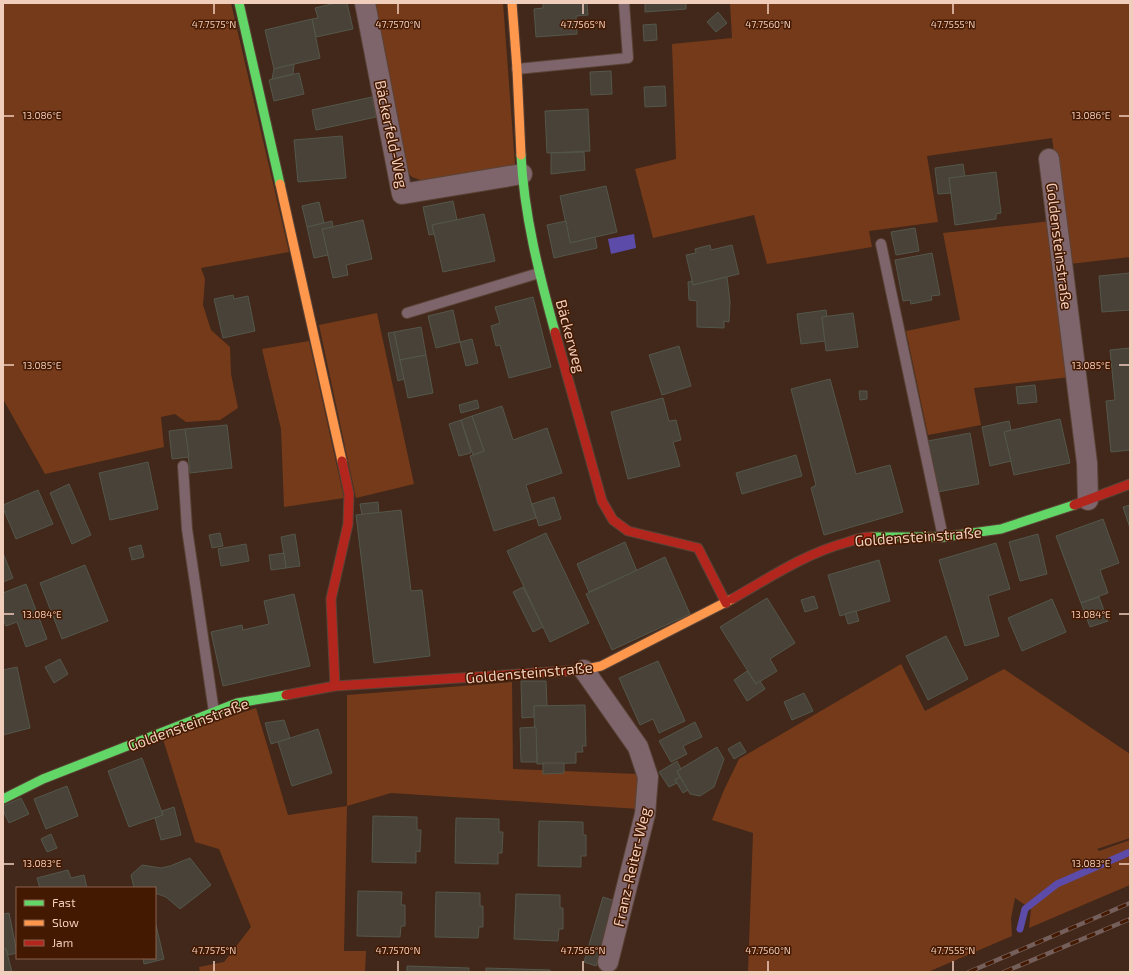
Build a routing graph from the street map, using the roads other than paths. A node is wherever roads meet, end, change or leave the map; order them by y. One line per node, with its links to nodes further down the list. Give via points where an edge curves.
1 (239, 3): 17 (street, via 349,494 348,524 331,599)
2 (366, 3): 7 (street, Bäckerfeld-Weg, via 402,194)
3 (512, 3): 5 (street, Bäckerweg)
4 (624, 3): 5 (lane, via 628,58)
5 (517, 69): 7 (street, Bäckerweg)
6 (1049, 158): 13 (street, Goldensteinstraße, via 1087,463)
7 (522, 174): 9 (street, Bäckerweg)
8 (881, 244): 14 (lane)
9 (539, 273): 10 (lane); 15 (street, Bäckerweg, via 602,502 613,520 628,531 698,548)
10 (407, 313)
11 (183, 466): 18 (lane, via 187,529)
12 (1130, 484): 13 (street, Goldensteinstraße)
13 (1088, 500): 14 (street, Goldensteinstraße, via 1001,529)
14 (942, 537): 15 (street, Goldensteinstraße, via 864,537 835,545 804,558)
15 (726, 603): 16 (street, Goldensteinstraße, via 601,666)
16 (584, 670): 17 (street, Goldensteinstraße); 20 (street, Franz-Reiter-Weg, via 638,747 648,777 645,814)
17 (334, 686): 18 (street, Goldensteinstraße, via 237,703)
18 (214, 712): 19 (street, Goldensteinstraße, via 43,779)
19 (3, 799)
20 (608, 962)

